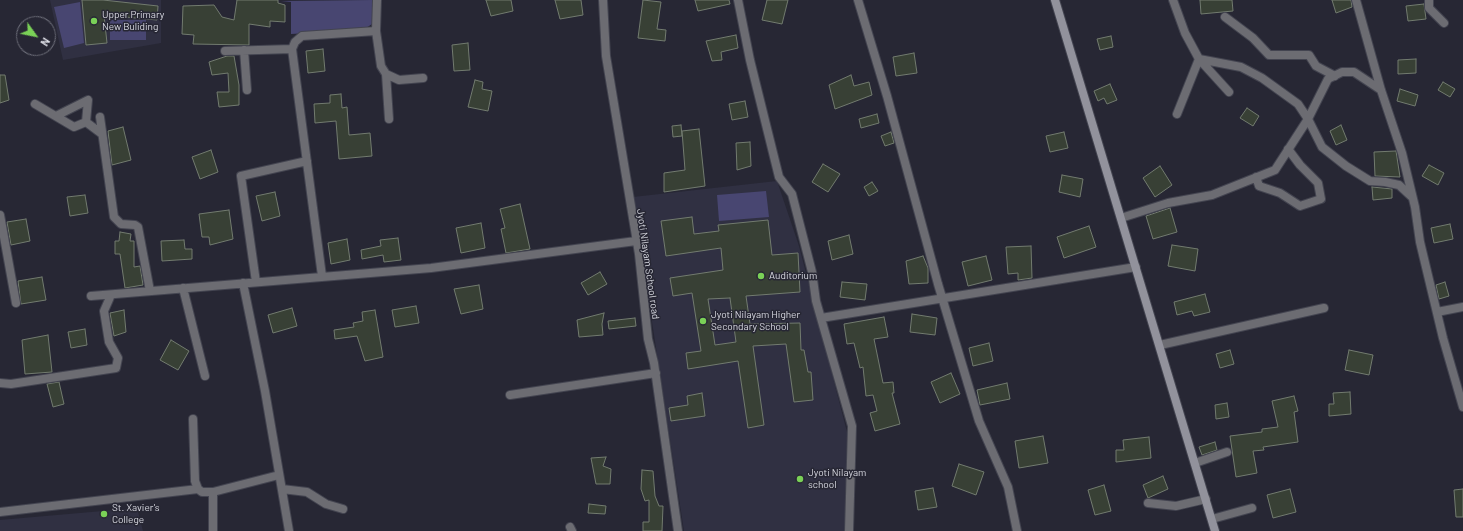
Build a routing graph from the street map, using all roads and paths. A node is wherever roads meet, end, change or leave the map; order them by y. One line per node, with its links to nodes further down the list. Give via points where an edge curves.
1 (377, 0): 11 (street)
2 (603, 0): 36 (street, Jyoti Nilayam School road, via 606,56)
3 (738, 0): 50 (street, via 779,177 792,194)
4 (858, 0): 45 (street, via 888,96)
5 (1055, 0): 35 (main road)
6 (1173, 0): 15 (street, via 1185,33)
7 (1356, 0): 20 (street)
8 (1429, 0): 10 (street, via 1429,8)
9 (1225, 18): 17 (street, via 1252,38 1269,55 1309,55 1316,66)
10 (1444, 24)
11 (376, 31): 12 (street, via 302,36); 16 (street, via 381,66)
12 (292, 49): 13 (street); 31 (street)
13 (244, 50): 14 (street); 19 (street)
14 (225, 51)
15 (1199, 59): 21 (street); 23 (street); 27 (street, via 1240,67 1262,78 1298,104)
16 (386, 74): 18 (street, via 399,80); 26 (street)
17 (1335, 76): 20 (street, via 1342,72 1354,72); 27 (street, via 1328,80)
18 (423, 78)
19 (247, 90)
20 (1381, 90): 33 (street, via 1402,153)
21 (1229, 92)
22 (35, 104): 24 (street)
23 (1177, 114)
24 (56, 116): 28 (street, via 74,127); 28 (street, via 88,100)
25 (100, 117): 29 (street)
26 (389, 119)
27 (1308, 119): 30 (street); 33 (street, via 1322,146 1346,166 1370,181 1399,185)
28 (86, 122): 29 (street)
29 (102, 134): 42 (street, via 114,216 121,224 138,227)
30 (1288, 149): 32 (street, via 1275,170); 32 (street, via 1318,183 1321,199 1300,206 1280,193 1259,186)
31 (307, 161): 38 (street); 39 (street, via 241,176)
32 (1256, 177): 35 (street, via 1212,195 1168,203)
33 (1412, 198): 49 (street)
34 (0, 215): 46 (street)
35 (1122, 218): 37 (main road)
36 (636, 241): 38 (street, via 431,268); 52 (street, Jyoti Nilayam School road, via 648,340)
37 (1136, 267): 45 (street); 51 (main road)
38 (322, 276): 39 (street)
39 (256, 282): 40 (street)
40 (243, 283): 41 (street); 60 (street)
41 (183, 288): 42 (street); 53 (street)
42 (150, 291): 43 (street)
43 (111, 295): 44 (street); 54 (street, via 104,311 109,342 118,358 116,368 11,384)
44 (91, 296)
45 (942, 299): 50 (street); 74 (street, via 979,421 1008,487)
46 (16, 303)
47 (1463, 307): 49 (street)
48 (1324, 308): 51 (street)
49 (1437, 312): 56 (street)
50 (821, 318): 73 (street, via 852,426)
51 (1160, 345): 59 (main road)
52 (656, 373): 55 (street); 72 (street, Jyoti Nilayam School road)
53 (205, 376)
54 (0, 383)
55 (510, 395)
56 (1463, 407)
57 (193, 419): 62 (street, via 195,481)
58 (1227, 452): 59 (street)
59 (1195, 463): 64 (main road)
60 (279, 475): 61 (street); 63 (street)
61 (282, 489): 67 (street, via 307,492 326,504); 71 (street)
62 (198, 490): 63 (street); 68 (street)
63 (213, 492): 70 (street)
64 (1206, 499): 65 (street, via 1176,506); 69 (main road)
65 (1148, 504)
66 (1252, 508): 69 (street)
67 (343, 509)
68 (0, 512)
69 (1212, 519): 75 (main road)
70 (213, 531)
71 (289, 531)
72 (678, 531)
73 (850, 531)
74 (1017, 531)
75 (1215, 531)

